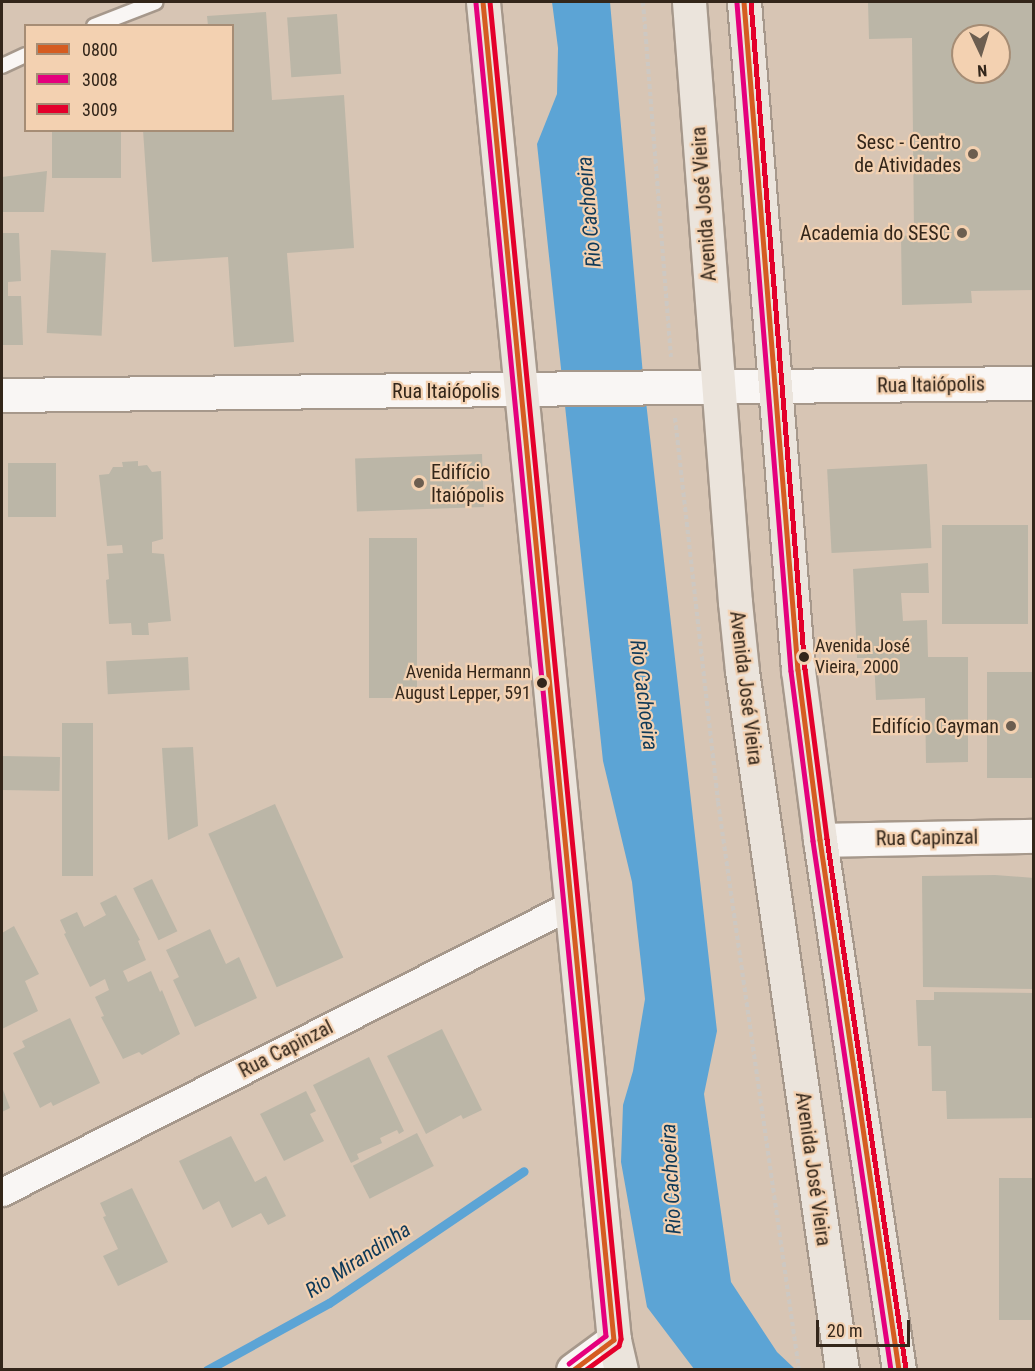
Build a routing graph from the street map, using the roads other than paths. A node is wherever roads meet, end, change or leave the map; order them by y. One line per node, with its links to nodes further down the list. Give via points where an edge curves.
1 (156, 2): 5 (lane)
2 (483, 2): 11 (main road)
3 (689, 2): 9 (main road, Avenida José Vieira)
4 (744, 2): 10 (main road)
5 (99, 24)
6 (24, 56): 7 (lane)
7 (2, 66)
8 (1034, 383): 10 (main road, Rua Itaiópolis)
9 (718, 387): 10 (main road, Rua Itaiópolis); 11 (main road, Rua Itaiópolis); 19 (main road, Avenida José Vieira, via 742,671)
10 (775, 387): 14 (main road, via 798,670)
11 (521, 390): 12 (main road, Rua Itaiópolis); 15 (main road)
12 (2, 395)
13 (1034, 836): 14 (main road, Rua Capinzal)
14 (820, 840): 20 (main road)
15 (571, 905): 16 (street, Rua Capinzal); 17 (main road)
16 (2, 1192)
17 (617, 1355): 18 (main road)
18 (573, 1370)
19 (842, 1370)
20 (899, 1370)

